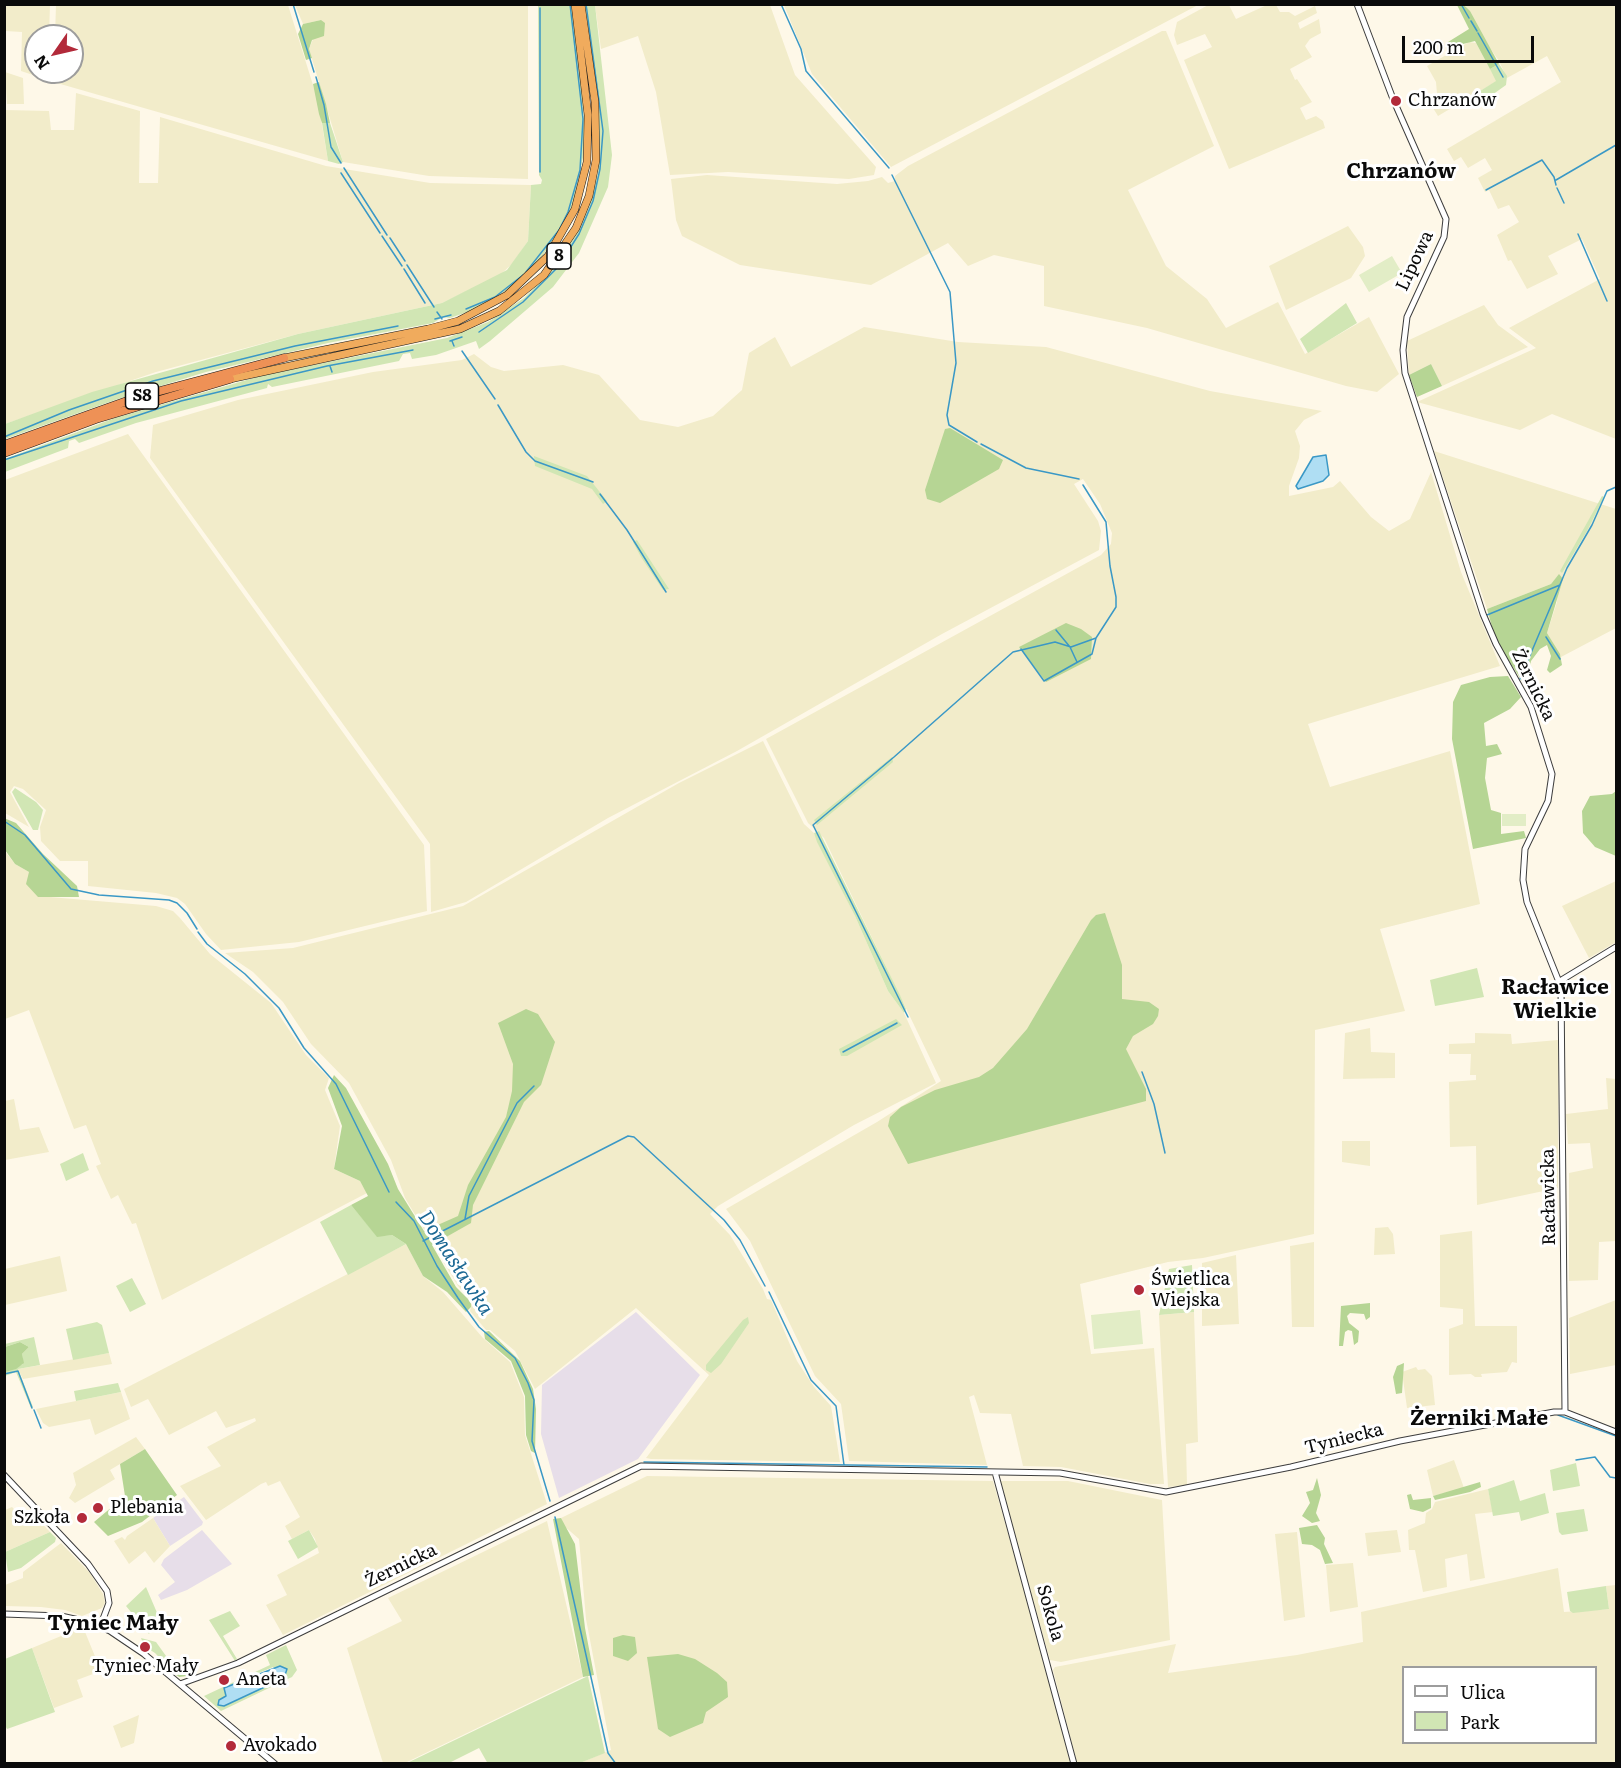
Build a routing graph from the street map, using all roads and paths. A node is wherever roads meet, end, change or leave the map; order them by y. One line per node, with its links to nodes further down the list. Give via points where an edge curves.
1 (575, 4): 4 (highway, 8, via 588,114 587,162 572,216 548,256 507,295 458,321)
2 (581, 4): 5 (highway, 8, via 595,102 596,160 584,208 562,251 544,275 499,311 473,324 430,338)
3 (1357, 4): 6 (street, Lipowa, via 1393,99 1446,219 1444,237 1405,326 1403,362)
4 (284, 358): 7 (highway, S8, via 141,396)
5 (230, 379): 8 (highway, S8, via 106,416)
6 (1413, 402): 10 (street, Żernicka, via 1488,628 1531,707 1552,774 1546,806 1525,849 1523,880 1527,902)
7 (4, 445)
8 (4, 453)
9 (1617, 946): 10 (street)
10 (1560, 981): 11 (street, Racławicka)
11 (1565, 1412): 12 (street); 13 (street, Tyniecka, via 1400,1441 1166,1492 1060,1473)
12 (1617, 1432)
13 (995, 1472): 17 (street, Żernicka, via 632,1468 247,1659); 19 (street, Sokola)
14 (4, 1475): 16 (street, via 88,1564 107,1591 109,1603)
15 (4, 1614): 16 (street, via 47,1614)
16 (100, 1627): 17 (street, via 133,1645)
17 (180, 1684): 18 (street)
18 (275, 1764)
19 (1074, 1764)

